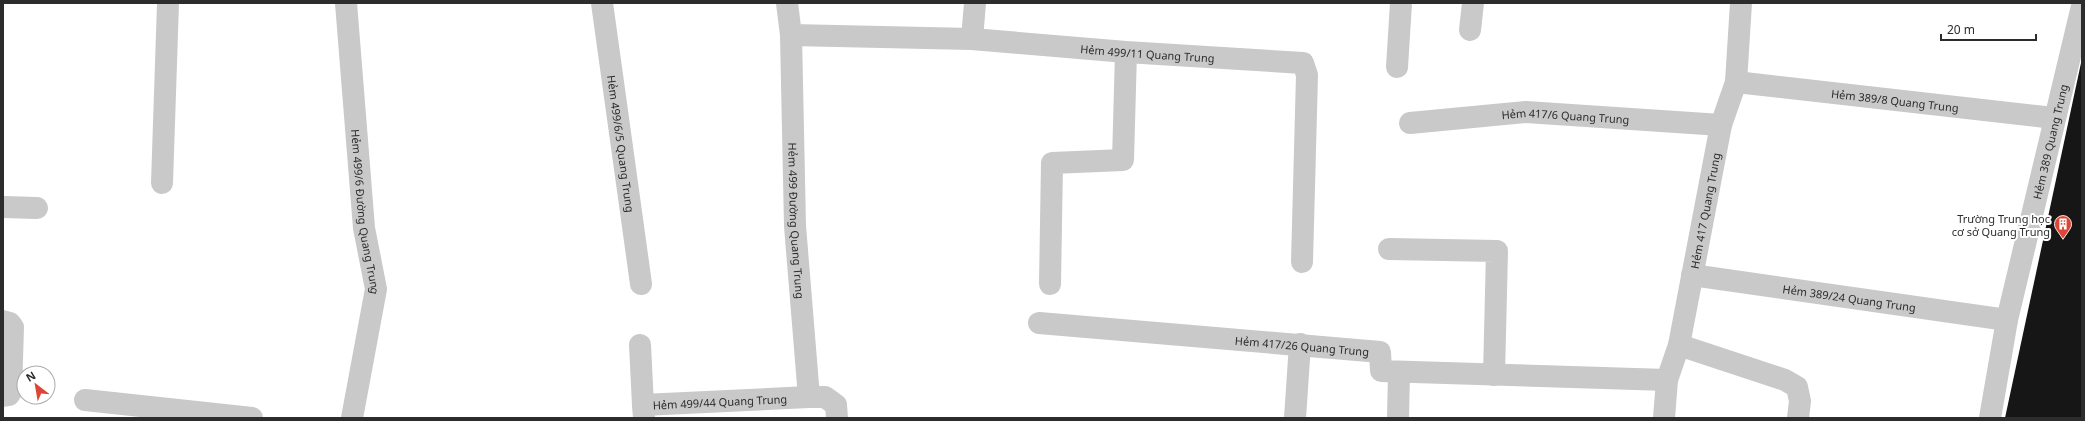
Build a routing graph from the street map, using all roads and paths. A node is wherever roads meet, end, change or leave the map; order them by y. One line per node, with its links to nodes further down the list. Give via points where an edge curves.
1 (168, 3): 19 (street)
2 (346, 3): 41 (street, Hẻm 499/6 Đường Quang Trung, via 364,228 376,289)
3 (602, 3): 25 (street, Hẻm 499/6/5 Quang Trung)
4 (787, 3): 11 (street, Hẻm 499 Đường Quang Trung)
5 (975, 3): 12 (street)
6 (1401, 3): 14 (street)
7 (1473, 3): 10 (street)
8 (1741, 3): 15 (street, Hẻm 417 Quang Trung)
9 (2082, 6): 16 (street, Hẻm 389 Quang Trung)
10 (1470, 30)
11 (791, 35): 12 (street, Hẻm 499/11 Quang Trung); 37 (street, Hẻm 499 Đường Quang Trung, via 794,226)
12 (972, 39): 13 (street, Hẻm 499/11 Quang Trung)
13 (1126, 52): 23 (street, Hẻm 499/11 Quang Trung, via 1303,63 1307,75); 26 (street, via 1123,160 1052,164)
14 (1396, 67)
15 (1736, 82): 16 (street, Hẻm 389/8 Quang Trung); 18 (street, Hẻm 417 Quang Trung)
16 (2054, 118): 27 (street, Hẻm 389 Quang Trung)
17 (1410, 123): 18 (street, Hẻm 417/6 Quang Trung, via 1526,112)
18 (1721, 125): 24 (street, Hẻm 417 Quang Trung)
19 (162, 183)
20 (3, 207): 21 (street)
21 (37, 208)
22 (1389, 249): 34 (street, via 1497,251)
23 (1302, 262)
24 (1692, 275): 27 (street, Hẻm 389/24 Quang Trung); 32 (street, Hẻm 417 Quang Trung)
25 (641, 284)
26 (1050, 284)
27 (2007, 320): 47 (street, Hẻm 389 Quang Trung)
28 (3, 321): 36 (street, via 13,327 11,392)
29 (1039, 323): 30 (street, Hẻm 417/26 Quang Trung)
30 (1300, 344): 33 (street, Hẻm 417/26 Quang Trung, via 1380,352 1381,371); 43 (street)
31 (640, 345): 39 (street)
32 (1680, 345): 35 (street, Hẻm 417 Quang Trung); 46 (street, via 1785,380 1798,387)
33 (1399, 372): 34 (street, Hẻm 417/26 Quang Trung); 44 (street)
34 (1494, 375): 35 (street, Hẻm 417/26 Quang Trung)
35 (1667, 380): 45 (street, Hẻm 417 Quang Trung)
36 (3, 396)
37 (809, 397): 39 (street, Hẻm 499/44 Quang Trung); 42 (street, via 825,397 836,405)
38 (85, 400): 40 (street)
39 (644, 411)
40 (252, 418)
41 (352, 418)
42 (837, 418)
43 (1295, 418)
44 (1398, 418)
45 (1664, 418)
46 (1798, 418)
47 (1990, 418)

